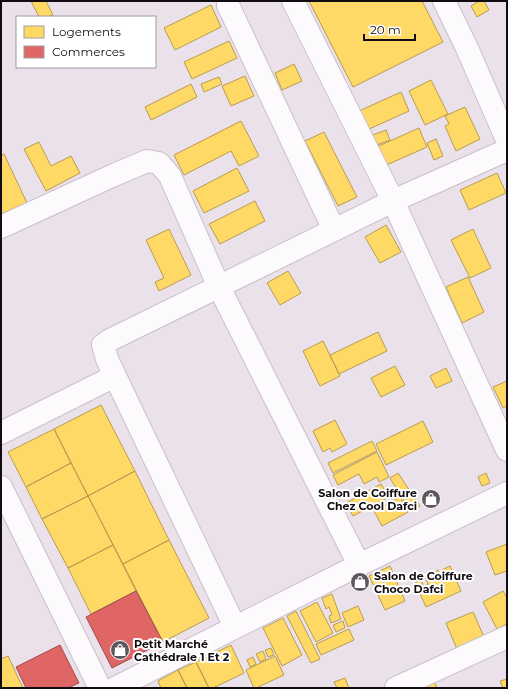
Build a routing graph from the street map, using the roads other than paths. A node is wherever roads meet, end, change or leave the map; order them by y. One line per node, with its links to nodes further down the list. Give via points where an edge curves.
1 (293, 1): 6 (street)
2 (444, 1): 4 (street)
3 (228, 5): 8 (street)
4 (507, 140)
5 (507, 150): 6 (street)
6 (393, 201): 8 (street); 12 (street)
7 (1, 227): 9 (street, via 147,161 159,163 170,176)
8 (334, 230): 9 (street)
9 (219, 287): 10 (street, via 103,345); 15 (street)
10 (115, 376): 11 (street); 16 (street)
11 (1, 432)
12 (507, 450)
13 (1, 487): 18 (street)
14 (507, 493): 15 (street)
15 (359, 565): 16 (street)
16 (235, 627): 19 (street)
17 (507, 637): 20 (street)
18 (100, 688)
19 (115, 688)
20 (396, 688)

